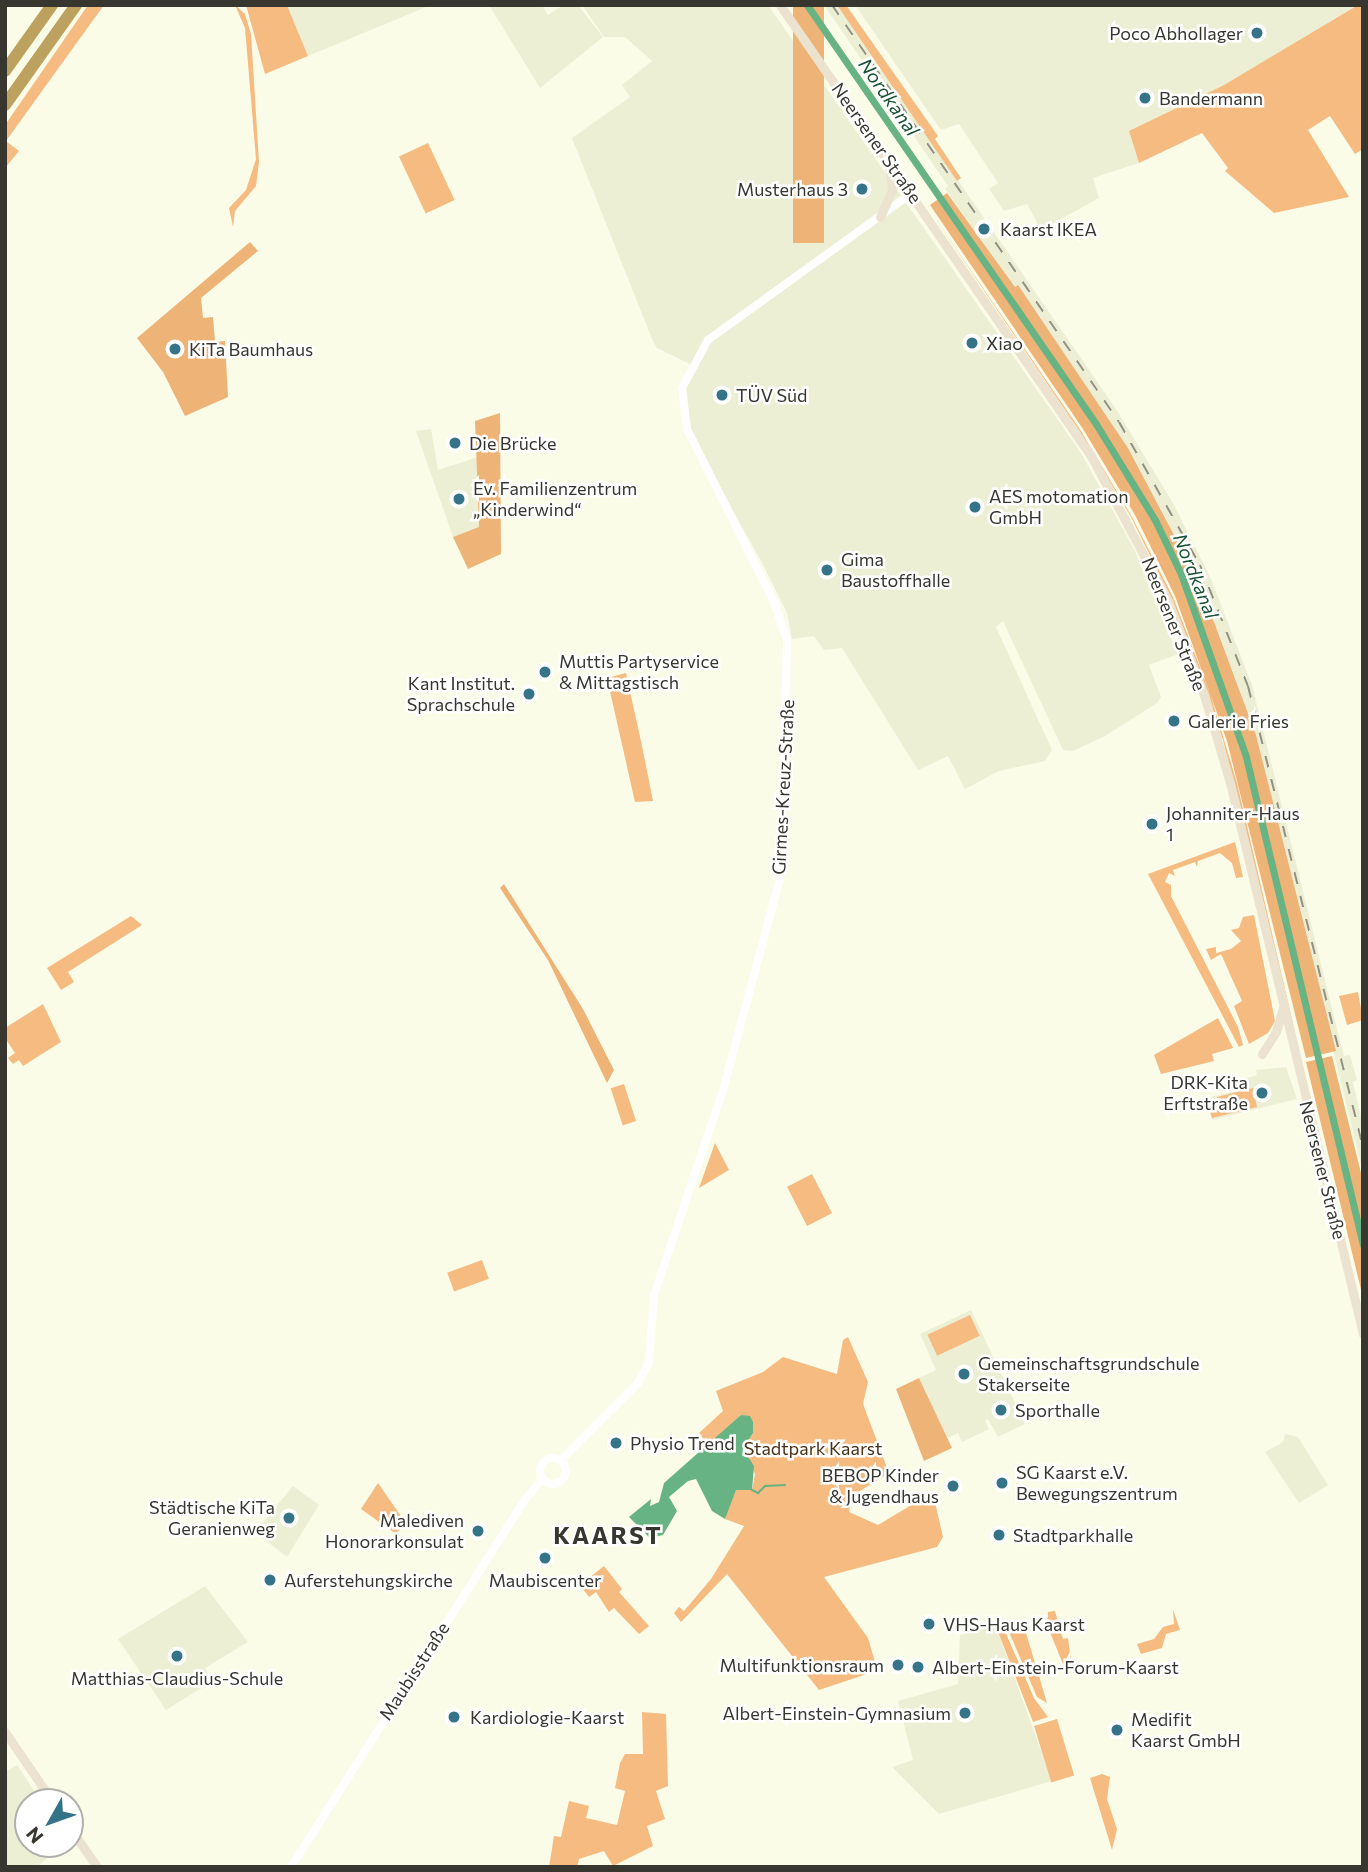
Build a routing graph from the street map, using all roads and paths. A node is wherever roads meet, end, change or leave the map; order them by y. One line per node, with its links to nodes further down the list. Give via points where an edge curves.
1 (52, 5): 4 (highway)
2 (76, 5): 5 (highway)
3 (780, 5): 6 (main road, Neersener Straße)
4 (5, 71)
5 (5, 105)
6 (888, 159): 7 (main road, Neersener Straße); 8 (main road, via 892,190)
7 (912, 194): 8 (street, Girmes-Kreuz-Straße); 9 (main road, Neersener Straße, via 1091,456 1168,600 1216,735)
8 (880, 217): 12 (street, Girmes-Kreuz-Straße, via 708,340 682,388 687,429 775,604 787,641 780,879 723,1090 654,1295 649,1362 638,1383)
9 (1283, 1006): 10 (main road, via 1276,1032); 11 (main road, Neersener Straße)
10 (1262, 1054)
11 (1363, 1334)
12 (561, 1460): 13 (street, via 551,1458 542,1463); 13 (street, via 567,1472 563,1481 554,1485)
13 (542, 1479): 18 (street, Maubisstraße)
14 (5, 1732): 15 (main road)
15 (43, 1788)
16 (84, 1848): 17 (main road)
17 (97, 1867)
18 (291, 1867)

